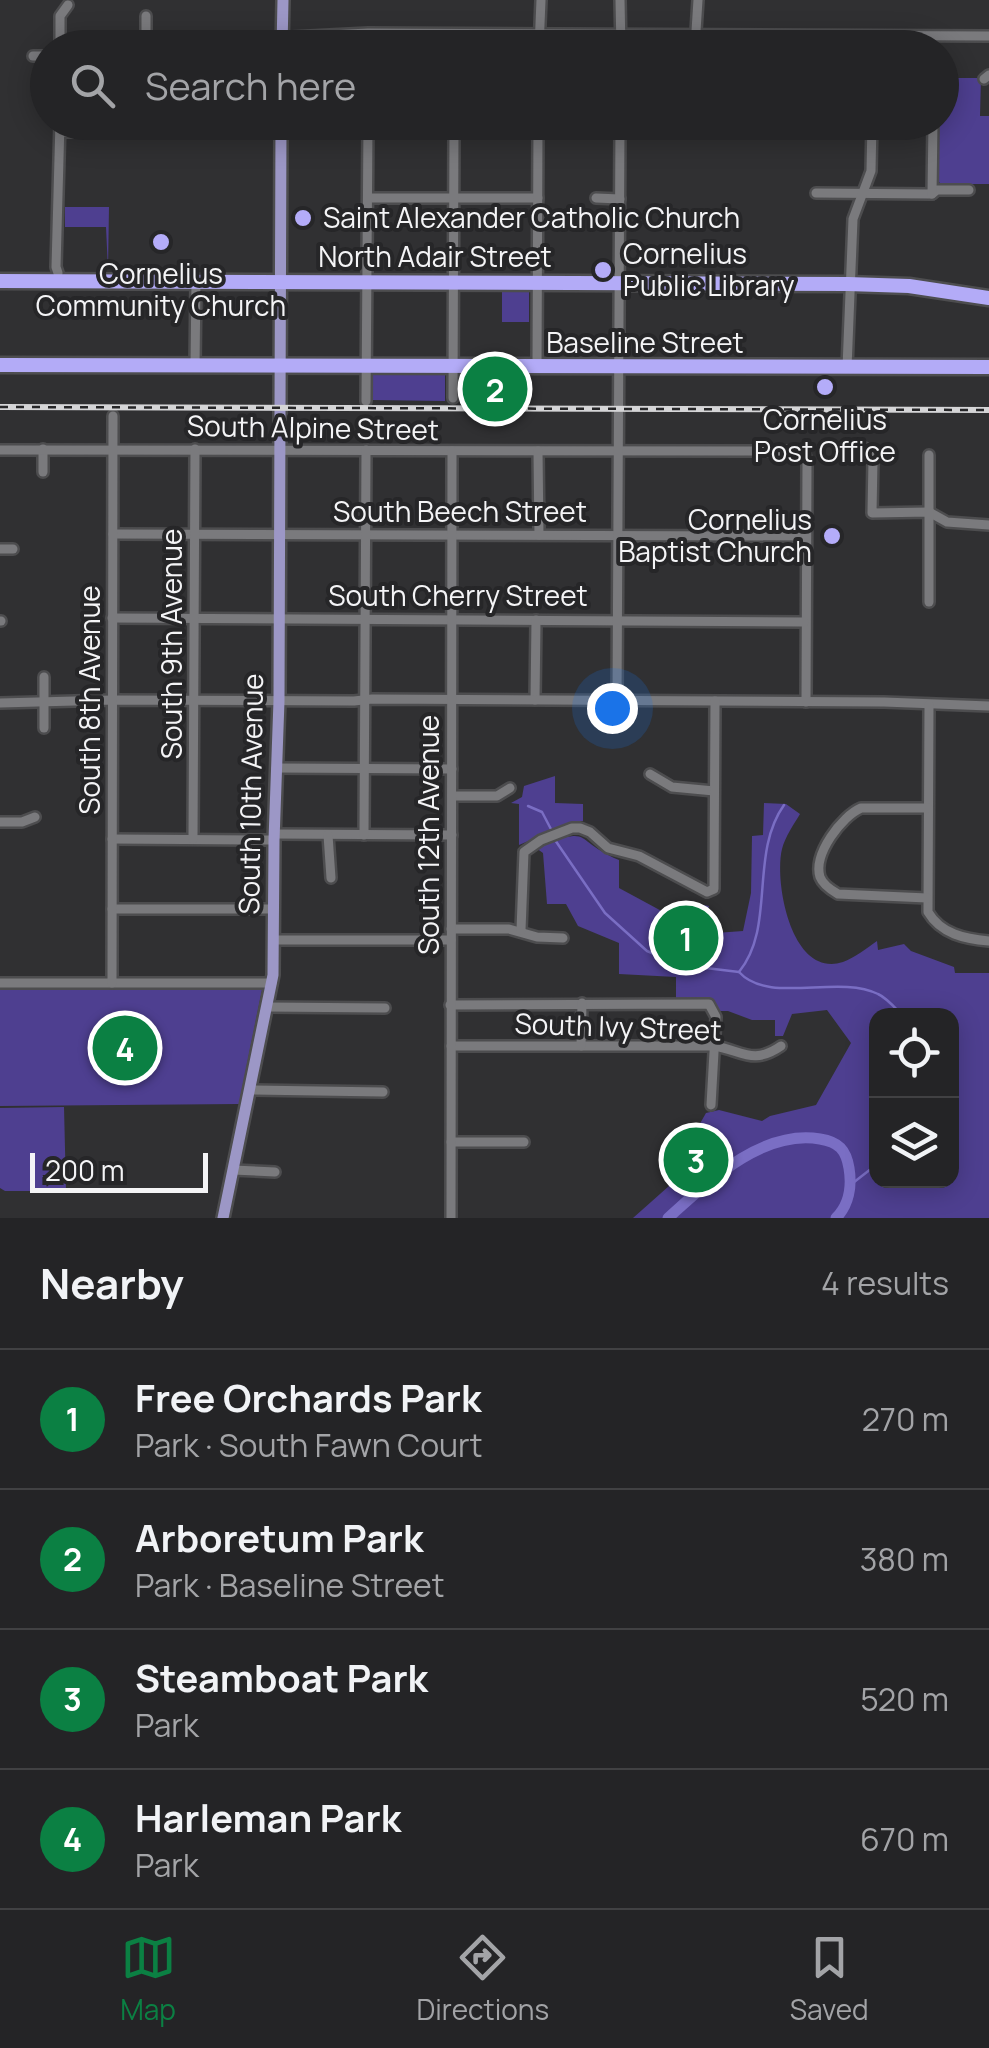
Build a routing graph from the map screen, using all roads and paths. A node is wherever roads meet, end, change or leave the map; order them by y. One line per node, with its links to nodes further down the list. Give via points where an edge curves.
1 (283, 0): 9 (main road)
2 (541, 0): 10 (street)
3 (620, 0): 11 (street)
4 (698, 0): 12 (street)
5 (68, 5): 7 (street)
6 (146, 16): 8 (street)
7 (60, 30)
8 (146, 30)
9 (282, 30)
10 (540, 30)
11 (619, 30)
12 (698, 30)
13 (959, 35): 14 (street)
14 (989, 36)
15 (60, 140): 32 (street)
16 (281, 140): 35 (main road, South 10th Avenue)
17 (368, 140): 27 (street)
18 (454, 140): 28 (street)
19 (538, 140): 29 (street)
20 (620, 140): 31 (street)
21 (872, 140): 25 (street, via 871,171)
22 (933, 140): 26 (street)
23 (969, 190): 26 (street)
24 (816, 193): 25 (street)
25 (861, 194): 26 (street); 40 (street)
26 (932, 194)
27 (368, 198): 28 (street); 36 (street)
28 (454, 198): 29 (street); 37 (street)
29 (538, 198): 38 (street)
30 (596, 198): 31 (street)
31 (620, 199): 39 (street)
32 (58, 277): 33 (highway, North Adair Street); 34 (highway, North Adair Street)
33 (0, 281)
34 (196, 282): 35 (highway, North Adair Street); 43 (street)
35 (281, 282): 36 (highway, North Adair Street); 46 (main road, South 10th Avenue)
36 (368, 282): 37 (highway, North Adair Street); 44 (street)
37 (454, 283): 38 (highway, North Adair Street); 47 (street)
38 (538, 283): 39 (highway, North Adair Street); 48 (street)
39 (619, 283): 40 (highway, North Adair Street); 49 (street)
40 (848, 284): 41 (highway, North Adair Street); 50 (street)
41 (989, 298)
42 (0, 365): 43 (highway, Baseline Street)
43 (194, 366): 46 (highway, Baseline Street)
44 (366, 366): 46 (highway, Baseline Street); 47 (highway, Baseline Street); 52 (street)
45 (989, 366): 50 (highway, Baseline Street)
46 (281, 367): 59 (main road, South 10th Avenue)
47 (453, 367): 48 (highway, Baseline Street); 51 (street)
48 (537, 367): 49 (highway, Baseline Street)
49 (619, 368): 50 (highway, Baseline Street); 63 (street)
50 (847, 368)
51 (453, 398)
52 (366, 401)
53 (114, 416): 54 (street, South 8th Avenue)
54 (114, 448): 56 (street, South Alpine Street); 58 (street, South Alpine Street); 68 (street, South 8th Avenue)
55 (865, 448): 66 (street, via 873,460 872,513)
56 (195, 449): 59 (street, South Alpine Street); 69 (street, South 9th Avenue)
57 (0, 450): 58 (street, South Alpine Street)
58 (42, 450): 65 (street)
59 (280, 450): 60 (street, South Alpine Street); 70 (main road, South 10th Avenue)
60 (366, 450): 61 (street, South Alpine Street); 71 (street)
61 (452, 452): 62 (street, South Alpine Street); 72 (street, South 12th Avenue)
62 (538, 452): 63 (street, South Alpine Street); 73 (street)
63 (618, 452): 74 (street); 75 (street, South Alpine Street, via 805,454)
64 (929, 455): 66 (street)
65 (43, 472)
66 (929, 512): 67 (street, via 946,522); 78 (street)
67 (989, 525)
68 (113, 534): 69 (street, South Beech Street); 79 (street, South 8th Avenue)
69 (195, 534): 70 (street, South Beech Street); 80 (street, South 9th Avenue)
70 (280, 534): 71 (street, South Beech Street); 81 (main road, South 10th Avenue)
71 (366, 534): 72 (street, South Beech Street); 82 (street)
72 (452, 534): 73 (street, South Beech Street); 83 (street, South 12th Avenue)
73 (538, 535): 74 (street, South Beech Street)
74 (618, 536): 75 (street, South Beech Street); 85 (street)
75 (806, 536): 86 (street)
76 (13, 548): 77 (street)
77 (0, 549)
78 (929, 602)
79 (112, 618): 80 (street, South Cherry Street); 89 (street, South 8th Avenue)
80 (194, 618): 81 (street, South Cherry Street); 90 (street, South 9th Avenue)
81 (280, 618): 82 (street, South Cherry Street); 93 (main road, South 10th Avenue)
82 (365, 618): 83 (street, South Cherry Street); 91 (street)
83 (452, 618): 84 (street, South Cherry Street); 88 (street, South 12th Avenue)
84 (536, 620): 85 (street, South Cherry Street); 92 (street)
85 (618, 620): 86 (street, South Cherry Street); 94 (street)
86 (804, 622): 97 (street)
87 (44, 677): 96 (street)
88 (452, 699): 91 (street); 92 (street); 103 (street, South 12th Avenue)
89 (112, 700): 90 (street); 96 (street); 116 (street, South 8th Avenue)
90 (194, 700): 93 (street); 117 (street, South 9th Avenue)
91 (365, 700): 93 (street); 104 (street)
92 (535, 700): 94 (street)
93 (279, 701): 102 (main road, South 10th Avenue)
94 (617, 701): 95 (street)
95 (715, 701): 97 (street); 107 (street)
96 (44, 702): 98 (street); 101 (street)
97 (806, 702): 99 (street)
98 (0, 703)
99 (929, 705): 100 (street); 109 (street)
100 (989, 706)
101 (44, 728)
102 (276, 768): 104 (street); 115 (main road, South 10th Avenue)
103 (452, 769): 104 (street); 108 (street, South 12th Avenue)
104 (364, 770): 114 (street)
105 (650, 774): 107 (street, via 672,787)
106 (510, 788): 108 (street, via 497,796)
107 (714, 790): 122 (street, via 712,892 572,828 524,852)
108 (452, 796): 112 (street, South 12th Avenue)
109 (928, 808): 119 (street); 119 (street, via 852,812 819,867 826,886 838,894)
110 (35, 817): 111 (street)
111 (0, 822)
112 (452, 834): 114 (street); 123 (street, South 12th Avenue)
113 (328, 835): 114 (street); 115 (street); 118 (street)
114 (364, 835)
115 (274, 837): 117 (street); 121 (main road, South 10th Avenue)
116 (112, 839): 117 (street); 120 (street, South 8th Avenue)
117 (194, 840)
118 (331, 878)
119 (927, 898): 126 (street, via 932,919 946,931)
120 (112, 909): 121 (street); 128 (street, South 8th Avenue)
121 (274, 910): 125 (main road, South 10th Avenue)
122 (520, 930): 123 (street); 124 (street)
123 (450, 935): 125 (street); 131 (street, South 12th Avenue)
124 (562, 938)
125 (273, 940): 129 (main road, South 10th Avenue)
126 (989, 941)
127 (0, 983): 128 (street)
128 (112, 983): 129 (street)
129 (272, 983): 132 (main road, South 10th Avenue)
130 (582, 1003): 131 (street); 135 (street); 136 (street, via 704,1003 716,1017)
131 (450, 1005): 134 (street, South 12th Avenue)
132 (267, 1006): 133 (street); 138 (main road, South 10th Avenue)
133 (385, 1008)
134 (451, 1046): 135 (street, South Ivy Street); 141 (street, South 12th Avenue)
135 (581, 1046): 136 (street, South Ivy Street)
136 (714, 1046): 137 (street, South Ivy Street, via 748,1057); 140 (street)
137 (780, 1046)
138 (250, 1090): 139 (street); 143 (main road, South 10th Avenue)
139 (383, 1092)
140 (711, 1105)
141 (451, 1142): 142 (street); 146 (street, South 12th Avenue)
142 (524, 1142)
143 (233, 1170): 144 (street); 145 (main road, South 10th Avenue)
144 (275, 1172)
145 (223, 1218)
146 (451, 1218)

